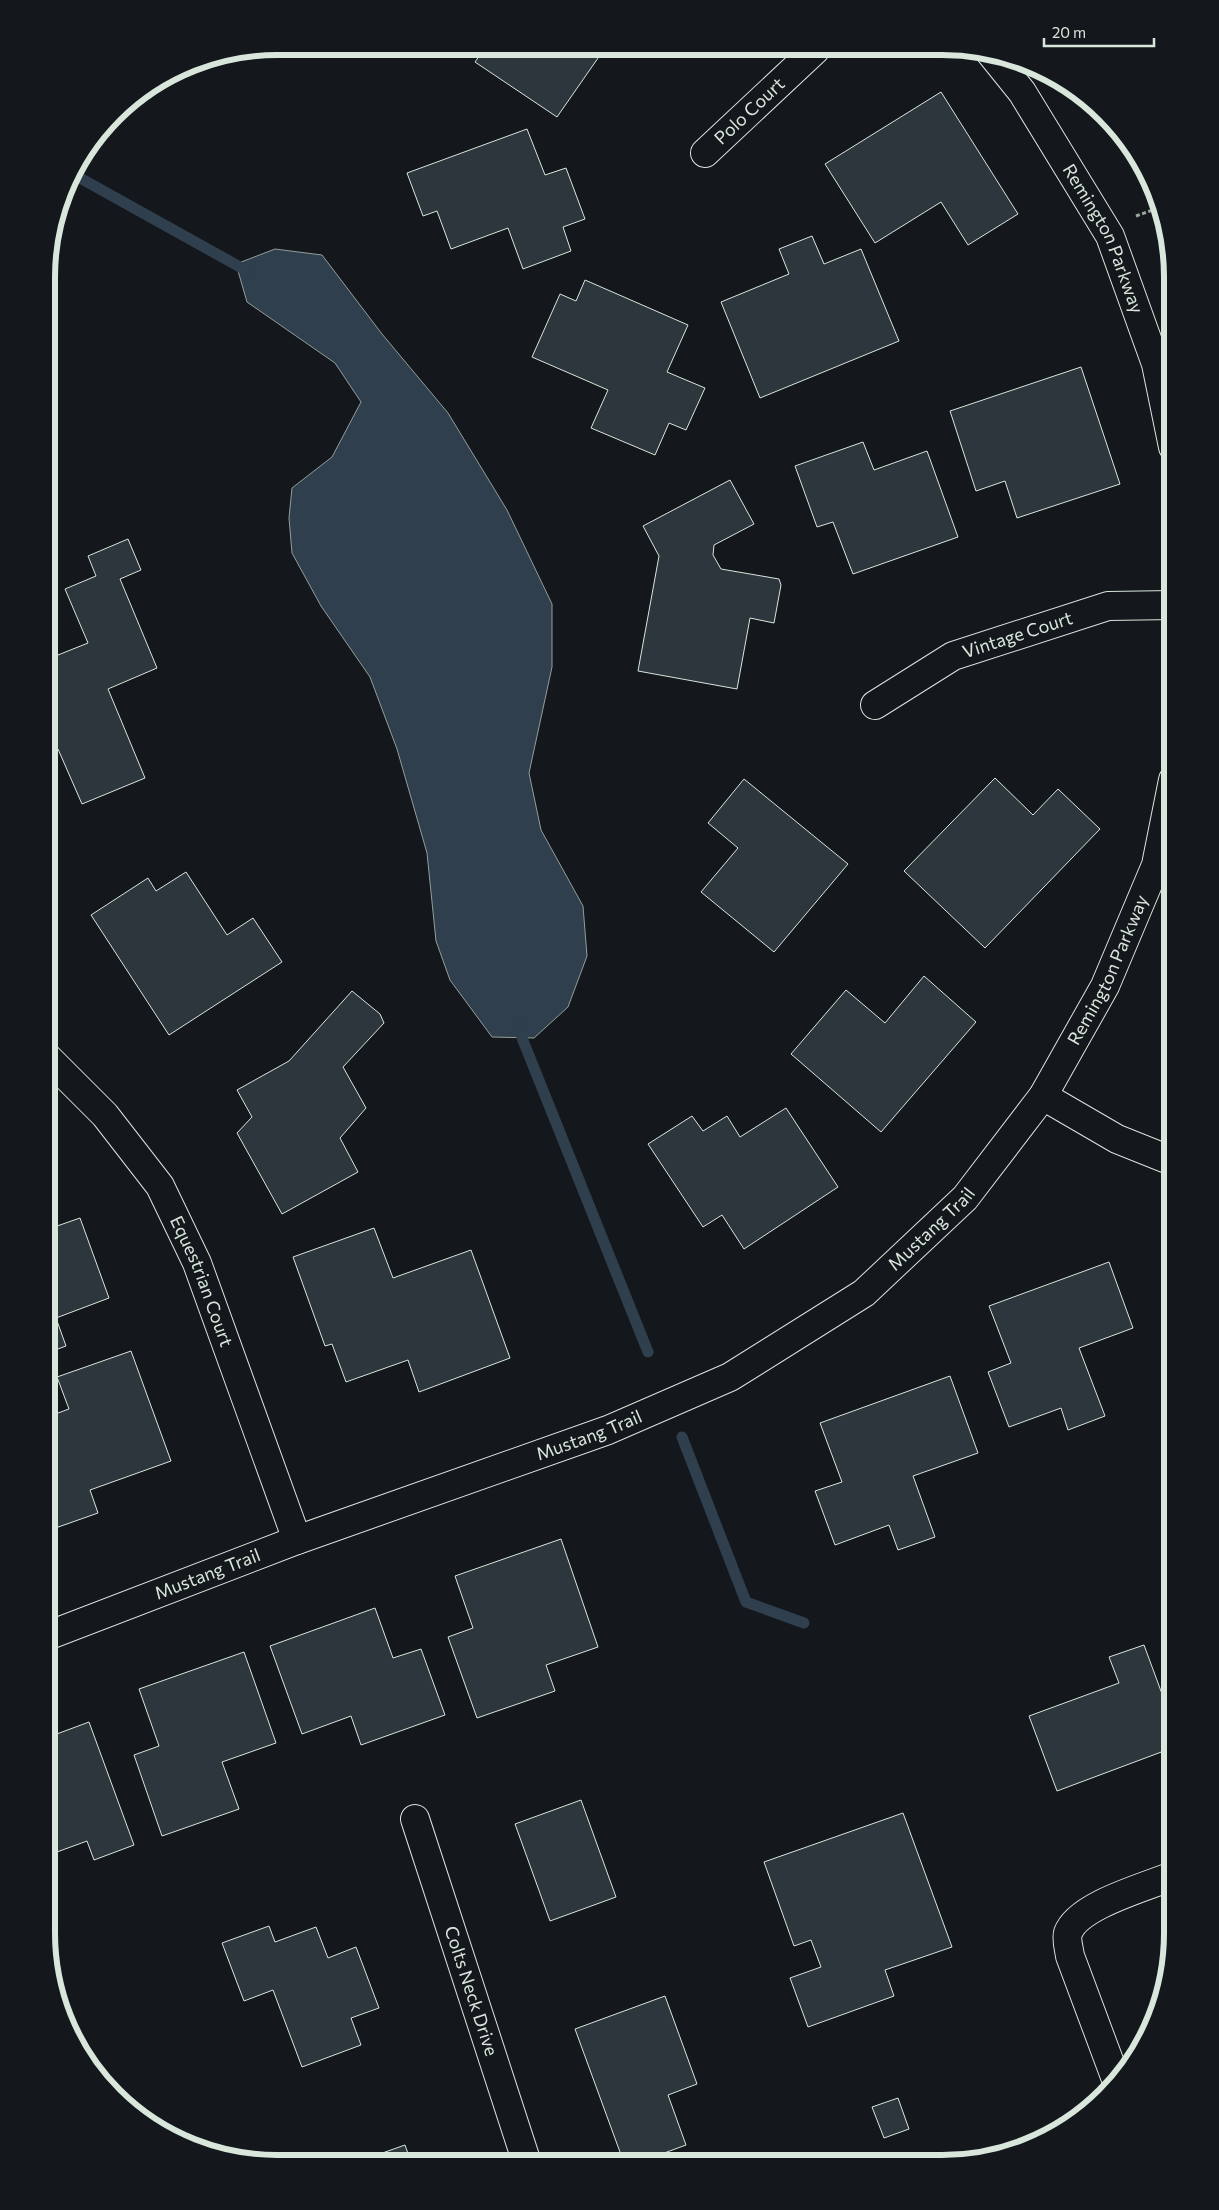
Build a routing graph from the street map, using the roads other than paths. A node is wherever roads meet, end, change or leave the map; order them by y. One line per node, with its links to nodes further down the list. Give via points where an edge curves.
1 (810, 55): 3 (street, Polo Court)
2 (998, 62): 4 (street, Remington Parkway, via 1022,92 1110,236 1156,364)
3 (705, 153)
4 (1164, 403)
5 (1164, 605): 6 (street, Vintage Court, via 1108,606 953,656)
6 (876, 705)
7 (1164, 820): 9 (street, Remington Parkway, via 1152,873 1105,986)
8 (55, 1065): 11 (street, Equestrian Court, via 105,1115 160,1186 197,1263)
9 (1042, 1096): 10 (street, via 1117,1139); 11 (street, Mustang Trail, via 965,1198 864,1293 730,1377 608,1430)
10 (1164, 1158)
11 (297, 1540): 12 (street, Mustang Trail)
12 (55, 1633)
13 (415, 1820): 16 (street, Colts Neck Drive)
14 (1164, 1879): 15 (street, via 1092,1908 1072,1924 1067,1935 1070,1956)
15 (1114, 2073)
16 (525, 2155)

